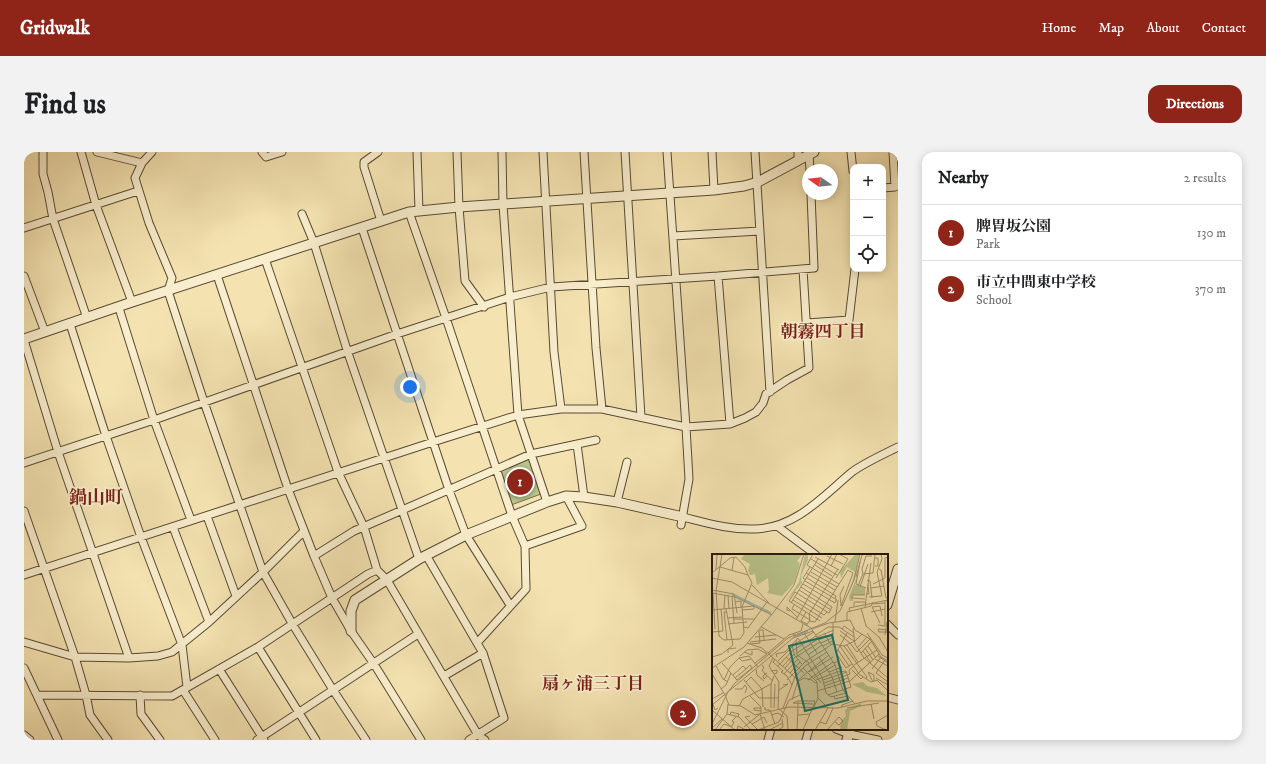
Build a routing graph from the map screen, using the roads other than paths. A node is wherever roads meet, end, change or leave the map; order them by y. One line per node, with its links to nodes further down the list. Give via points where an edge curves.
1 (43, 152): 39 (street, via 43,174)
2 (81, 152): 33 (street)
3 (97, 152): 21 (street)
4 (152, 152): 21 (street)
5 (262, 152): 6 (street, via 266,157)
6 (282, 152)
7 (378, 152): 40 (street, via 364,162 364,167)
8 (417, 152): 36 (street)
9 (457, 152): 35 (street)
10 (502, 152): 34 (street)
11 (543, 152): 32 (street)
12 (584, 152): 30 (street)
13 (625, 152): 29 (street)
14 (667, 152): 28 (street)
15 (712, 152): 26 (street)
16 (755, 152): 24 (street)
17 (851, 152): 23 (street)
18 (893, 152): 25 (street, via 895,187)
19 (812, 153): 20 (street); 22 (street)
20 (798, 156): 24 (street)
21 (142, 163): 27 (street, via 135,178)
22 (811, 164)
23 (852, 164)
24 (758, 182): 26 (street); 43 (street)
25 (886, 188)
26 (714, 190): 28 (street)
27 (138, 191): 33 (street); 57 (street, via 172,278)
28 (669, 193): 29 (street); 44 (street)
29 (627, 196): 30 (street); 54 (street)
30 (586, 199): 32 (street); 55 (street)
31 (811, 200): 47 (street, via 814,268)
32 (545, 202): 34 (street); 56 (street)
33 (96, 205): 39 (street); 59 (street)
34 (503, 205): 35 (street); 58 (street)
35 (459, 207): 36 (street); 60 (street, via 465,281)
36 (419, 211): 37 (street)
37 (409, 212): 40 (street); 63 (street)
38 (302, 214): 45 (street)
39 (53, 219): 41 (street); 62 (street)
40 (381, 221): 42 (street)
41 (24, 228)
42 (362, 228): 45 (street); 67 (street)
43 (760, 231): 44 (street); 48 (street)
44 (673, 236): 53 (street)
45 (314, 243): 46 (street); 69 (street)
46 (265, 259): 50 (street); 70 (street)
47 (803, 269): 48 (street); 64 (street)
48 (762, 272): 52 (street); 72 (street)
49 (855, 272): 64 (street, via 849,320)
50 (217, 275): 57 (street); 71 (street)
51 (24, 276): 66 (street)
52 (718, 276): 53 (street); 79 (street)
53 (676, 279): 54 (street); 81 (street)
54 (634, 282): 55 (street); 77 (street)
55 (592, 284): 56 (street); 74 (street)
56 (551, 288): 58 (street); 75 (street, via 554,352)
57 (168, 291): 59 (street); 73 (street)
58 (510, 297): 60 (street); 76 (street)
59 (132, 302): 61 (street)
60 (484, 307): 63 (street)
61 (119, 308): 62 (street); 78 (street)
62 (87, 318): 65 (street)
63 (446, 318): 67 (street); 80 (street)
64 (807, 323): 72 (street, via 809,368)
65 (70, 324): 66 (street); 82 (street)
66 (45, 332): 68 (street)
67 (397, 334): 69 (street); 84 (street)
68 (24, 340): 87 (street)
69 (348, 353): 70 (street); 89 (street)
70 (302, 369): 71 (street); 93 (street)
71 (254, 385): 73 (street); 94 (street)
72 (770, 392): 79 (street, via 766,394 756,412)
73 (204, 402): 78 (street); 100 (street)
74 (602, 408): 75 (street); 77 (street)
75 (561, 410): 76 (street)
76 (518, 415): 80 (street); 88 (street)
77 (641, 417): 81 (street)
78 (154, 420): 82 (street); 105 (street)
79 (730, 424): 81 (street)
80 (482, 426): 84 (street); 92 (street)
81 (686, 427): 106 (street, via 689,479)
82 (106, 436): 87 (street); 112 (street)
83 (596, 440): 85 (street)
84 (433, 442): 89 (street); 95 (street)
85 (577, 444): 88 (street); 97 (street)
86 (898, 447): 107 (street, via 854,471 820,501)
87 (58, 452): 91 (street); 114 (street)
88 (531, 454): 92 (street); 98 (street)
89 (385, 457): 93 (street); 102 (street)
90 (627, 462): 99 (street)
91 (24, 463)
92 (497, 469): 95 (street); 104 (street)
93 (338, 472): 94 (street); 109 (street)
94 (288, 489): 100 (street); 110 (street)
95 (449, 490): 102 (street); 111 (street)
96 (566, 496): 97 (street); 98 (street); 113 (street, via 582,526)
97 (584, 497): 99 (street)
98 (547, 502): 104 (street)
99 (617, 502): 106 (street)
100 (240, 505): 103 (street); 121 (street)
101 (24, 511): 119 (street)
102 (403, 511): 109 (street); 117 (street)
103 (207, 516): 105 (street); 124 (street)
104 (512, 516): 111 (street); 113 (street)
105 (191, 520): 108 (street)
106 (682, 521): 107 (street, via 730,528 756,529)
107 (777, 526): 115 (street)
108 (173, 527): 112 (street); 128 (street)
109 (364, 527): 116 (street); 120 (street)
110 (304, 531): 116 (street); 121 (street)
111 (466, 535): 117 (street); 127 (street)
112 (141, 537): 114 (street); 136 (street)
113 (525, 546): 127 (street, via 526,589)
114 (92, 553): 119 (street); 140 (street)
115 (815, 554)
116 (314, 556): 125 (street)
117 (423, 557): 123 (street); 135 (street)
118 (898, 568): 126 (street)
119 (43, 569): 122 (street); 139 (street)
120 (377, 570): 123 (street); 125 (street)
121 (263, 572): 124 (street); 129 (street)
122 (24, 575)
123 (387, 580): 131 (street, via 355,600 351,611); 132 (street)
124 (236, 596): 128 (street)
125 (332, 598): 129 (street); 131 (street)
126 (888, 602)
127 (510, 605): 135 (street)
128 (209, 622): 136 (street)
129 (293, 624): 137 (street); 146 (street)
130 (888, 625): 133 (street)
131 (351, 631): 141 (street)
132 (418, 634): 141 (street); 144 (street)
133 (898, 635)
134 (24, 642): 139 (street)
135 (477, 643): 138 (street)
136 (182, 645): 140 (street, via 172,652 158,656); 145 (street)
137 (258, 647): 143 (street); 152 (street)
138 (483, 653): 144 (street); 156 (street, via 504,718)
139 (75, 657): 140 (street); 148 (street)
140 (129, 658)
141 (374, 664): 146 (street); 167 (street)
142 (24, 668): 147 (street)
143 (219, 669): 145 (street); 159 (street)
144 (444, 676): 156 (street)
145 (185, 689): 149 (street, via 172,696); 164 (street)
146 (333, 690): 152 (street); 166 (street)
147 (37, 695): 148 (street); 161 (street)
148 (86, 695): 149 (street); 162 (street, via 90,715)
149 (140, 695): 163 (street, via 141,714)
150 (888, 697): 151 (street)
151 (898, 700)
152 (299, 713): 159 (street); 165 (street)
153 (771, 730): 170 (street)
154 (809, 730): 171 (street)
155 (839, 730): 157 (street)
156 (478, 734): 168 (street); 169 (street)
157 (849, 734): 172 (street)
158 (24, 735): 160 (street)
159 (261, 739)
160 (30, 740)
161 (58, 740)
162 (108, 740)
163 (160, 740)
164 (215, 740)
165 (316, 740)
166 (366, 740)
167 (421, 740)
168 (469, 740)
169 (485, 740)
170 (768, 740)
171 (806, 740)
172 (878, 740)

